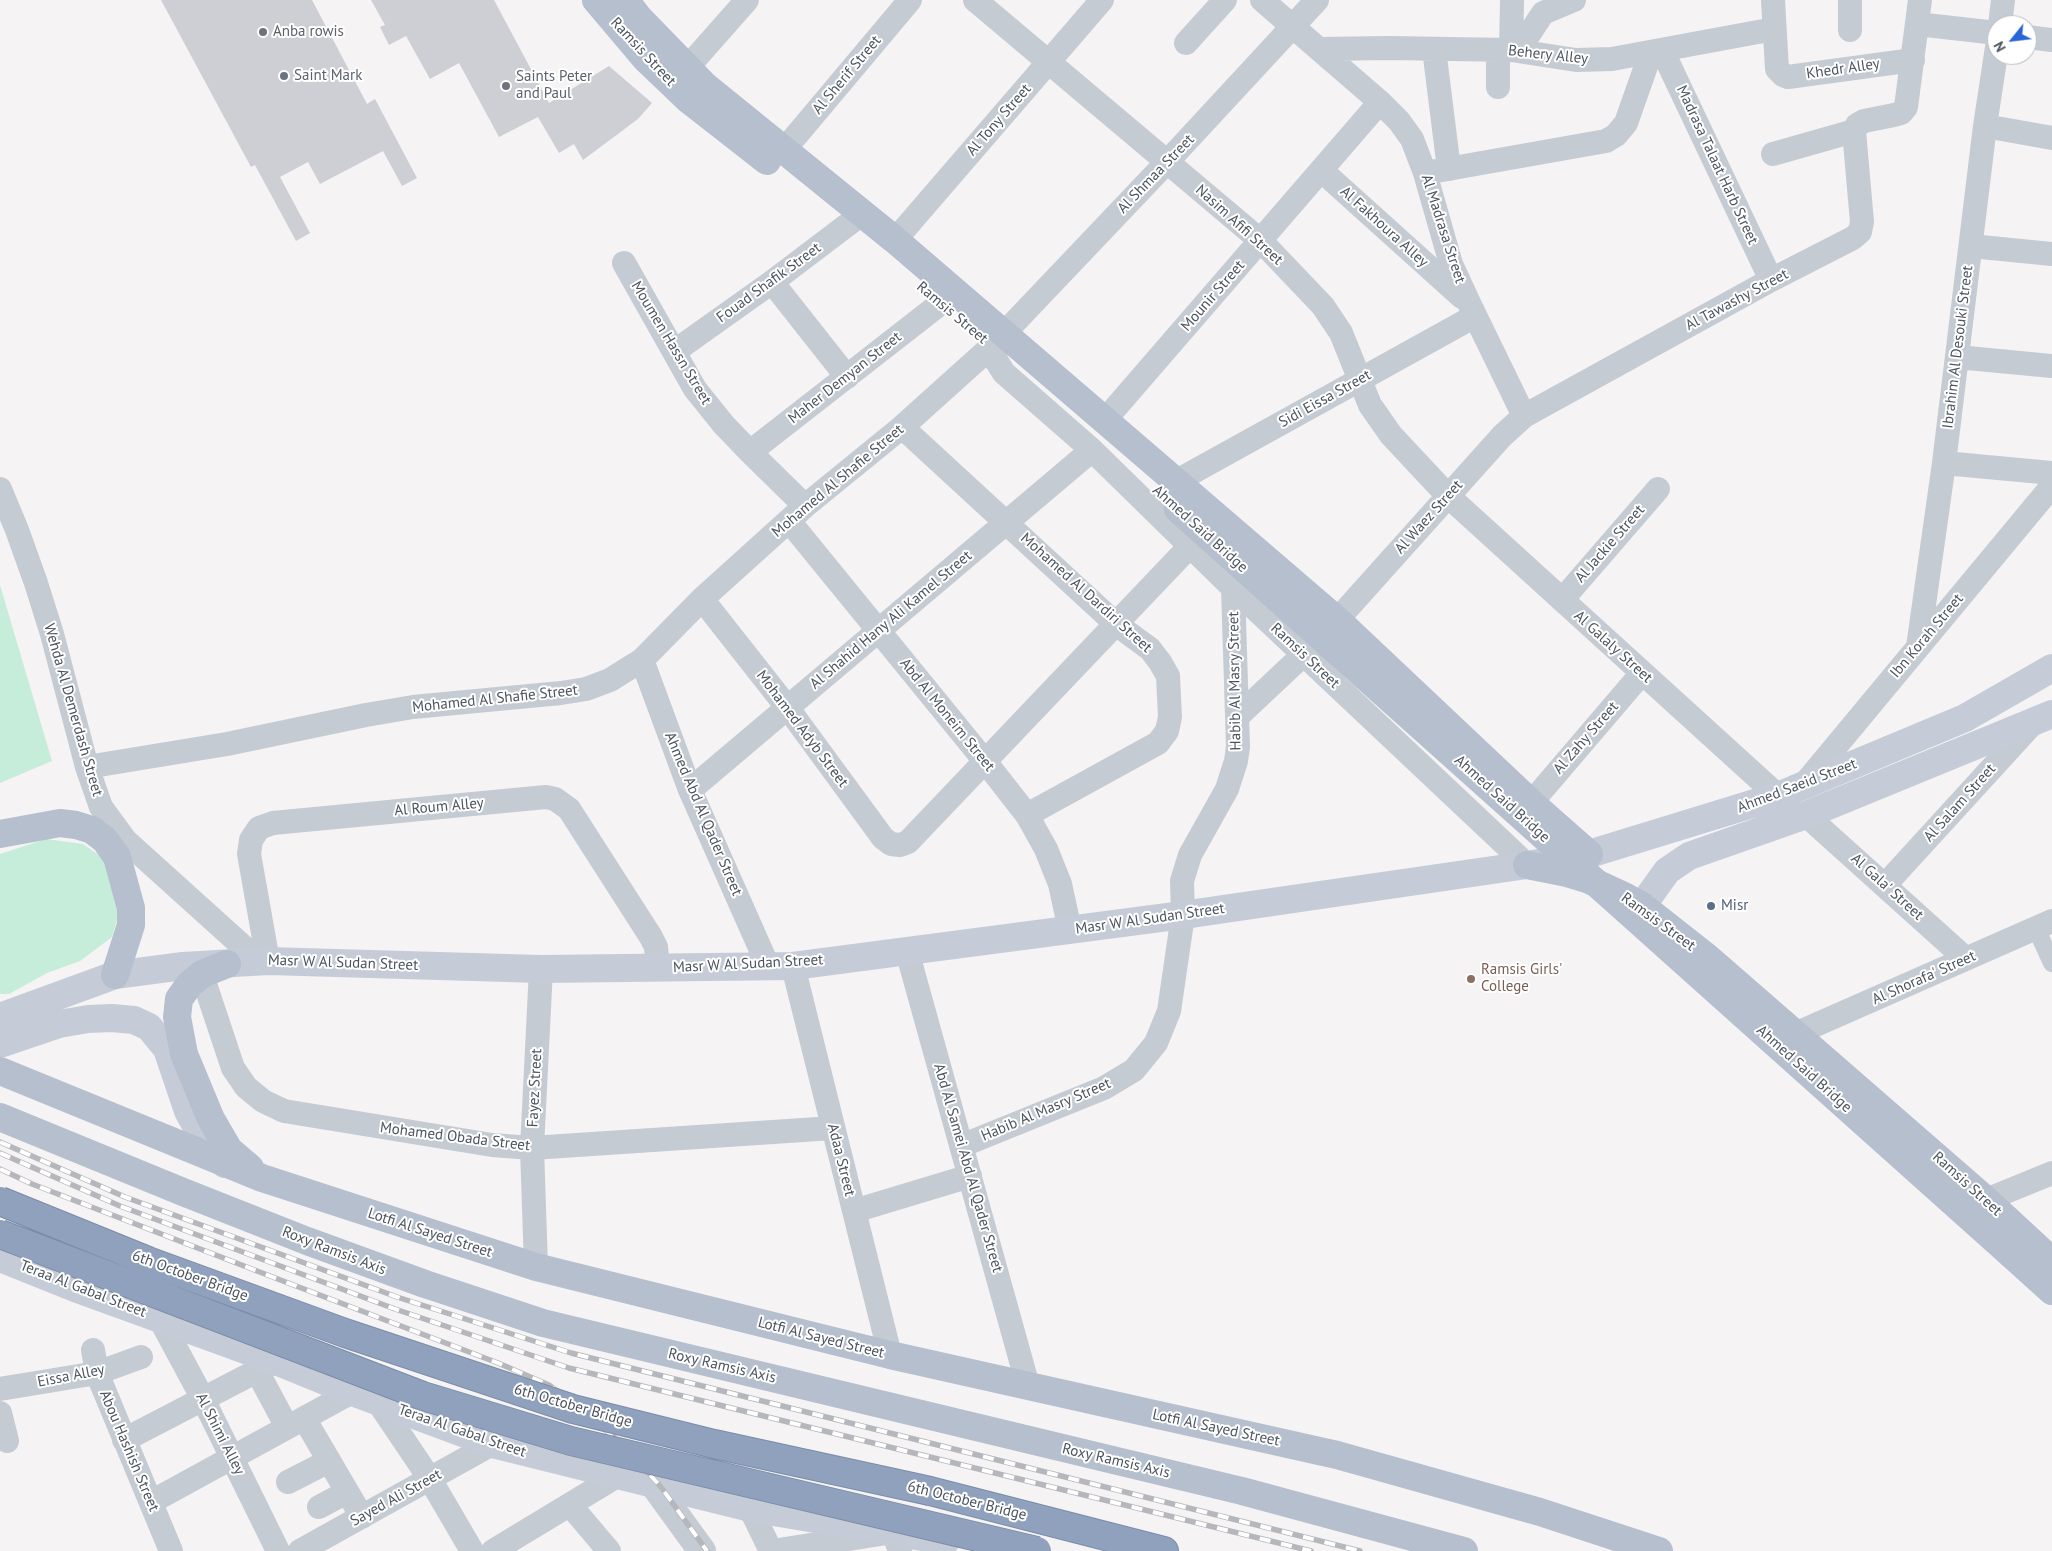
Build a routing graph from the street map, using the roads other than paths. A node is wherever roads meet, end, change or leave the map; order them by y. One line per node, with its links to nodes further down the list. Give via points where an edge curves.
1 (596, 0): 44 (main road, Ramsis Street, via 645,58 689,100)
2 (625, 0): 32 (main road, Ramsis Street)
3 (747, 0): 32 (street)
4 (910, 0): 38 (street, Al Sherif Street)
5 (975, 0): 30 (street, Nasim Afifi Street)
6 (1102, 0): 30 (street, Al Tony Street)
7 (1225, 0): 24 (street)
8 (1262, 0): 18 (street, Al Madrasa Street)
9 (1317, 0): 18 (street, Al Shmaa Street)
10 (1512, 0): 27 (street)
11 (1574, 0): 27 (street, via 1542,13)
12 (1773, 0): 19 (street)
13 (1850, 0): 20 (street)
14 (1920, 0): 17 (street)
15 (2003, 0): 16 (street)
16 (2001, 15)
17 (1917, 24): 21 (street); 29 (street)
18 (1293, 28): 25 (street, Al Madrasa Street); 40 (street, Al Shmaa Street)
19 (1774, 29): 28 (street, Behery Alley); 29 (street, Khedr Alley, via 1777,69 1783,76)
20 (1850, 30)
21 (1987, 32)
22 (2037, 38): 23 (street)
23 (2052, 40)
24 (1186, 43)
25 (1319, 49): 26 (street, Behery Alley); 34 (street, Al Madrasa Street)
26 (1434, 49): 27 (street, Behery Alley); 41 (street)
27 (1509, 50): 28 (street, Behery Alley, via 1576,60 1612,59); 33 (street)
28 (1656, 51): 41 (street, via 1626,123 1606,141); 50 (street, Madrasa Talaat Harb Street)
29 (1913, 60): 36 (street, via 1906,107 1901,113 1864,121)
30 (1048, 63): 40 (street, Nasim Afifi Street); 45 (street, Al Tony Street)
31 (1994, 65): 35 (street, Ibrahim Al Desouki Street)
32 (687, 68): 38 (main road, Ramsis Street, via 710,91)
33 (1498, 87)
34 (1380, 102): 42 (street, Mounir Street); 43 (street, Al Madrasa Street, via 1412,139)
35 (1985, 126): 37 (street); 47 (street, Ibrahim Al Desouki Street)
36 (1854, 131): 39 (street); 50 (street, Al Tawashy Street, via 1862,222 1860,232)
37 (2052, 138)
38 (784, 150): 44 (main road, Ramsis Street)
39 (1774, 154)
40 (1167, 162): 46 (street, Nasim Afifi Street); 54 (street, Al Shmaa Street)
41 (1449, 169): 43 (street)
42 (1322, 171): 46 (street, Mounir Street); 53 (street, Al Fakhoura Alley)
43 (1425, 173): 53 (street, Al Madrasa Street, via 1452,264)
44 (855, 219): 45 (main road, Ramsis Street); 51 (street, Fouad Shafik Street); 52 (main road, Ramsis Street)
45 (895, 240): 54 (main road, Ramsis Street)
46 (1261, 241): 59 (street, Nasim Afifi Street, via 1323,306 1341,333); 61 (street, Mounir Street)
47 (1971, 246): 48 (street); 56 (street, Ibrahim Al Desouki Street)
48 (2052, 254)
49 (624, 263): 55 (street, Moumen Hassn Street)
50 (1771, 280): 60 (street, Al Tawashy Street)
51 (772, 282): 55 (street, Fouad Shafik Street); 58 (street)
52 (941, 303): 54 (main road, Ramsis Street); 58 (street, Maher Demyan Street)
53 (1472, 310): 59 (street, Sidi Eissa Street); 60 (street, Al Madrasa Street)
54 (997, 340): 61 (main road, Ramsis Street); 62 (street, Mohamed Al Shafie Street); 63 (street, Ramsis Street, via 996,362 1004,373); 135 (main road, Ahmed Said Bridge, bridge, via 1178,509)
55 (675, 351): 64 (street, Moumen Hassn Street, via 695,389)
56 (1957, 357): 57 (street); 65 (street, Ibrahim Al Desouki Street)
57 (2052, 366)
58 (847, 376): 64 (street, Maher Demyan Street)
59 (1358, 380): 67 (street, Sidi Eissa Street); 71 (street, Nasim Afifi Street, via 1370,406 1391,435)
60 (1524, 416): 71 (street, Al Waez Street)
61 (1104, 421): 67 (main road, Ramsis Street)
62 (902, 427): 72 (street, Mohamed Al Shafie Street); 73 (street, Mohamed Al Dardiri Street)
63 (1092, 450): 73 (street, Al Shahid Hany Ali Kamel Street); 74 (street, Ramsis Street)
64 (750, 452): 72 (street, Moumen Hassn Street)
65 (1944, 463): 66 (street); 81 (street, Ibrahim Al Desouki Street)
66 (2052, 473)
67 (1175, 482): 78 (main road, Ramsis Street)
68 (2052, 486): 81 (street, Ibn Korah Street)
69 (1658, 488): 77 (street, Al Jackie Street)
70 (0, 489): 92 (street, Wehda Al Demerdash Street, via 18,530 52,634)
71 (1448, 496): 77 (street, Al Galaly Street); 78 (street, Al Waez Street)
72 (797, 514): 76 (street, Mohamed Al Shafie Street); 80 (street, Abd Al Moneim Street)
73 (1007, 522): 79 (street, Mohamed Al Dardiri Street); 80 (street, Al Shahid Hany Ali Kamel Street)
74 (1191, 545): 75 (street, Ramsis Street); 79 (street)
75 (1233, 588): 82 (street, Ramsis Street); 88 (street, Habib Al Masry Street)
76 (702, 599): 83 (street, Mohamed Al Shafie Street); 87 (street, Mohamed Adyb Street)
77 (1562, 600): 85 (street, Al Galaly Street)
78 (1336, 620): 95 (main road, Ramsis Street)
79 (1116, 624): 91 (street); 96 (street, Mohamed Al Dardiri Street, via 1150,649 1168,676 1168,731 1145,751)
80 (878, 630): 87 (street, Al Shahid Hany Ali Kamel Street); 91 (street, Abd Al Moneim Street)
81 (1918, 647): 94 (street, Ibn Korah Street)
82 (1303, 655): 88 (street); 101 (street, Ramsis Street)
83 (642, 660): 92 (street, Mohamed Al Shafie Street, via 610,680 586,689 413,707 319,723 227,744); 93 (street, Ahmed Abd Al Qader Street)
84 (2052, 668): 89 (main road, Ahmed Saeid Street)
85 (1642, 673): 94 (street, Al Galaly Street); 95 (street, Al Zahy Street)
86 (2052, 683): 89 (main road)
87 (787, 707): 91 (street, Mohamed Adyb Street, via 883,838 891,844 908,842); 93 (street, Al Shahid Hany Ali Kamel Street)
88 (1237, 717): 104 (street, Habib Al Masry Street, via 1238,746 1232,775 1221,802 1190,855 1182,881)
89 (1965, 718): 94 (main road, Ahmed Saeid Street)
90 (2043, 718): 97 (main road, Ahmed Saeid Street); 102 (street, Al Salam Street)
91 (984, 760): 96 (street, Abd Al Moneim Street)
92 (87, 767): 99 (street, Wehda Al Demerdash Street)
93 (690, 790): 111 (street, Ahmed Abd Al Qader Street)
94 (1790, 791): 100 (main road, Ahmed Saeid Street)
95 (1530, 802): 100 (main road, Ramsis Street)
96 (1027, 815): 106 (street, Abd Al Moneim Street, via 1060,884)
97 (1806, 815): 102 (street, Al Gala' Street); 103 (main road, Ahmed Saeid Street, via 1689,856 1667,871)
98 (0, 834): 99 (main road, via 60,823)
99 (110, 834): 109 (street, Wehda Al Demerdash Street, via 126,841); 115 (main road, via 131,908 131,925)
100 (1589, 854): 101 (main road, Ahmed Saeid Street)
101 (1527, 866): 103 (main road, Ramsis Street, via 1587,879); 104 (main road, Masr W Al Sudan Street)
102 (1885, 885): 108 (street, Al Gala' Street)
103 (1642, 906): 117 (main road, Ramsis Street)
104 (1183, 915): 106 (main road, Masr W Al Sudan Street); 122 (street, Habib Al Masry Street, via 1169,1011 1156,1043 1134,1070 1104,1088)
105 (2044, 925): 108 (street, Al Shorafa' Street); 110 (street)
106 (1070, 930): 107 (main road, Masr W Al Sudan Street)
107 (907, 951): 111 (main road, Masr W Al Sudan Street); 122 (street, Abd Al Samei Abd Al Qader Street)
108 (1966, 959): 117 (street, Al Shorafa' Street)
109 (264, 961): 112 (street, Al Roum Alley, via 249,854 251,840 259,828 273,823 546,797 569,809 651,937 656,947); 113 (main road, Masr W Al Sudan Street); 114 (main road, Masr W Al Sudan Street)
110 (2052, 963)
111 (780, 966): 112 (main road, Masr W Al Sudan Street); 121 (street, Adaa Street)
112 (658, 968): 113 (main road, Masr W Al Sudan Street)
113 (541, 969): 123 (street, Fayez Street)
114 (200, 970): 115 (main road, via 183,966); 123 (street, Mohamed Obada Street, via 233,1068 246,1087 263,1101 284,1111 306,1116 492,1145); 127 (main road, via 179,999 177,1017 184,1054 211,1119 229,1150)
115 (115, 975): 116 (main road)
116 (0, 1018)
117 (1795, 1034): 128 (main road, Ramsis Street)
118 (0, 1044): 124 (main road, via 59,1024 88,1019 134,1020 149,1027 167,1050 188,1111 205,1142)
119 (0, 1071): 124 (main road, Lotfi Al Sayed Street)
120 (0, 1118): 177 (main road, Roxy Ramsis Axis, via 307,1241 543,1323 1242,1491)
121 (834, 1128): 123 (street, Mohamed Obada Street); 130 (street, Adaa Street)
122 (961, 1146): 126 (street, Abd Al Samei Abd Al Qader Street)
123 (532, 1148): 134 (street, Fayez Street)
124 (225, 1164): 127 (main road, Lotfi Al Sayed Street)
125 (2052, 1173): 128 (street)
126 (970, 1176): 130 (street); 142 (street, Abd Al Samei Abd Al Qader Street)
127 (262, 1178): 134 (main road, Lotfi Al Sayed Street)
128 (1986, 1200): 133 (main road, Ramsis Street)
129 (0, 1201): 176 (highway, 6th October Bridge, bridge, via 148,1261 335,1330 573,1409 714,1444 930,1491)
130 (854, 1211): 138 (street, Adaa Street)
131 (0, 1234): 175 (highway, 6th October Bridge, bridge, via 423,1396 571,1441)
132 (0, 1258): 136 (main road, Teraa Al Gabal Street)
133 (2052, 1261)
134 (536, 1267): 138 (main road, Lotfi Al Sayed Street)
135 (2052, 1290)
136 (160, 1319): 140 (main road, Teraa Al Gabal Street); 145 (street, Al Shimi Alley)
137 (93, 1350): 141 (street, Abou Hashish Street)
138 (890, 1355): 142 (main road, Lotfi Al Sayed Street)
139 (140, 1357): 141 (street, Eissa Alley)
140 (267, 1366): 144 (main road, Teraa Al Gabal Street); 145 (street); 148 (street)
141 (96, 1374): 143 (street, Eissa Alley); 149 (street, Abou Hashish Street)
142 (1028, 1386): 178 (main road, Lotfi Al Sayed Street, via 1338,1455 1540,1512)
143 (0, 1389)
144 (352, 1392): 146 (main road, Teraa Al Gabal Street); 148 (street)
145 (202, 1399): 149 (street); 152 (street, Al Shimi Alley)
146 (378, 1402): 151 (main road, Teraa Al Gabal Street); 155 (street)
147 (0, 1413): 150 (street)
148 (296, 1423): 152 (street); 153 (street)
149 (124, 1440): 159 (street, Abou Hashish Street)
150 (7, 1441)
151 (492, 1444): 154 (main road, Teraa Al Gabal Street); 155 (street, Sayed Ali Street)
152 (232, 1458): 159 (street); 167 (street, Al Shimi Alley)
153 (329, 1461): 156 (street); 158 (street)
154 (618, 1476): 157 (main road, Teraa Al Gabal Street); 160 (street)
155 (430, 1479): 163 (street, Sayed Ali Street); 169 (street)
156 (288, 1482)
157 (654, 1485): 162 (main road, Teraa Al Gabal Street); 172 (street)
158 (347, 1492): 161 (street); 163 (street)
159 (151, 1502): 166 (street, Abou Hashish Street)
160 (570, 1505): 170 (street); 171 (street)
161 (319, 1507)
162 (750, 1508): 164 (main road, Teraa Al Gabal Street); 173 (street)
163 (362, 1516): 168 (street, Sayed Ali Street)
164 (896, 1542): 165 (street); 174 (main road, Teraa Al Gabal Street)
165 (842, 1546): 173 (street)
166 (170, 1551)
167 (278, 1551)
168 (300, 1551)
169 (472, 1551)
170 (493, 1551)
171 (608, 1551)
172 (702, 1551)
173 (772, 1551)
174 (1002, 1551)
175 (1037, 1551)
176 (1164, 1551)
177 (1464, 1551)
178 (1659, 1551)

